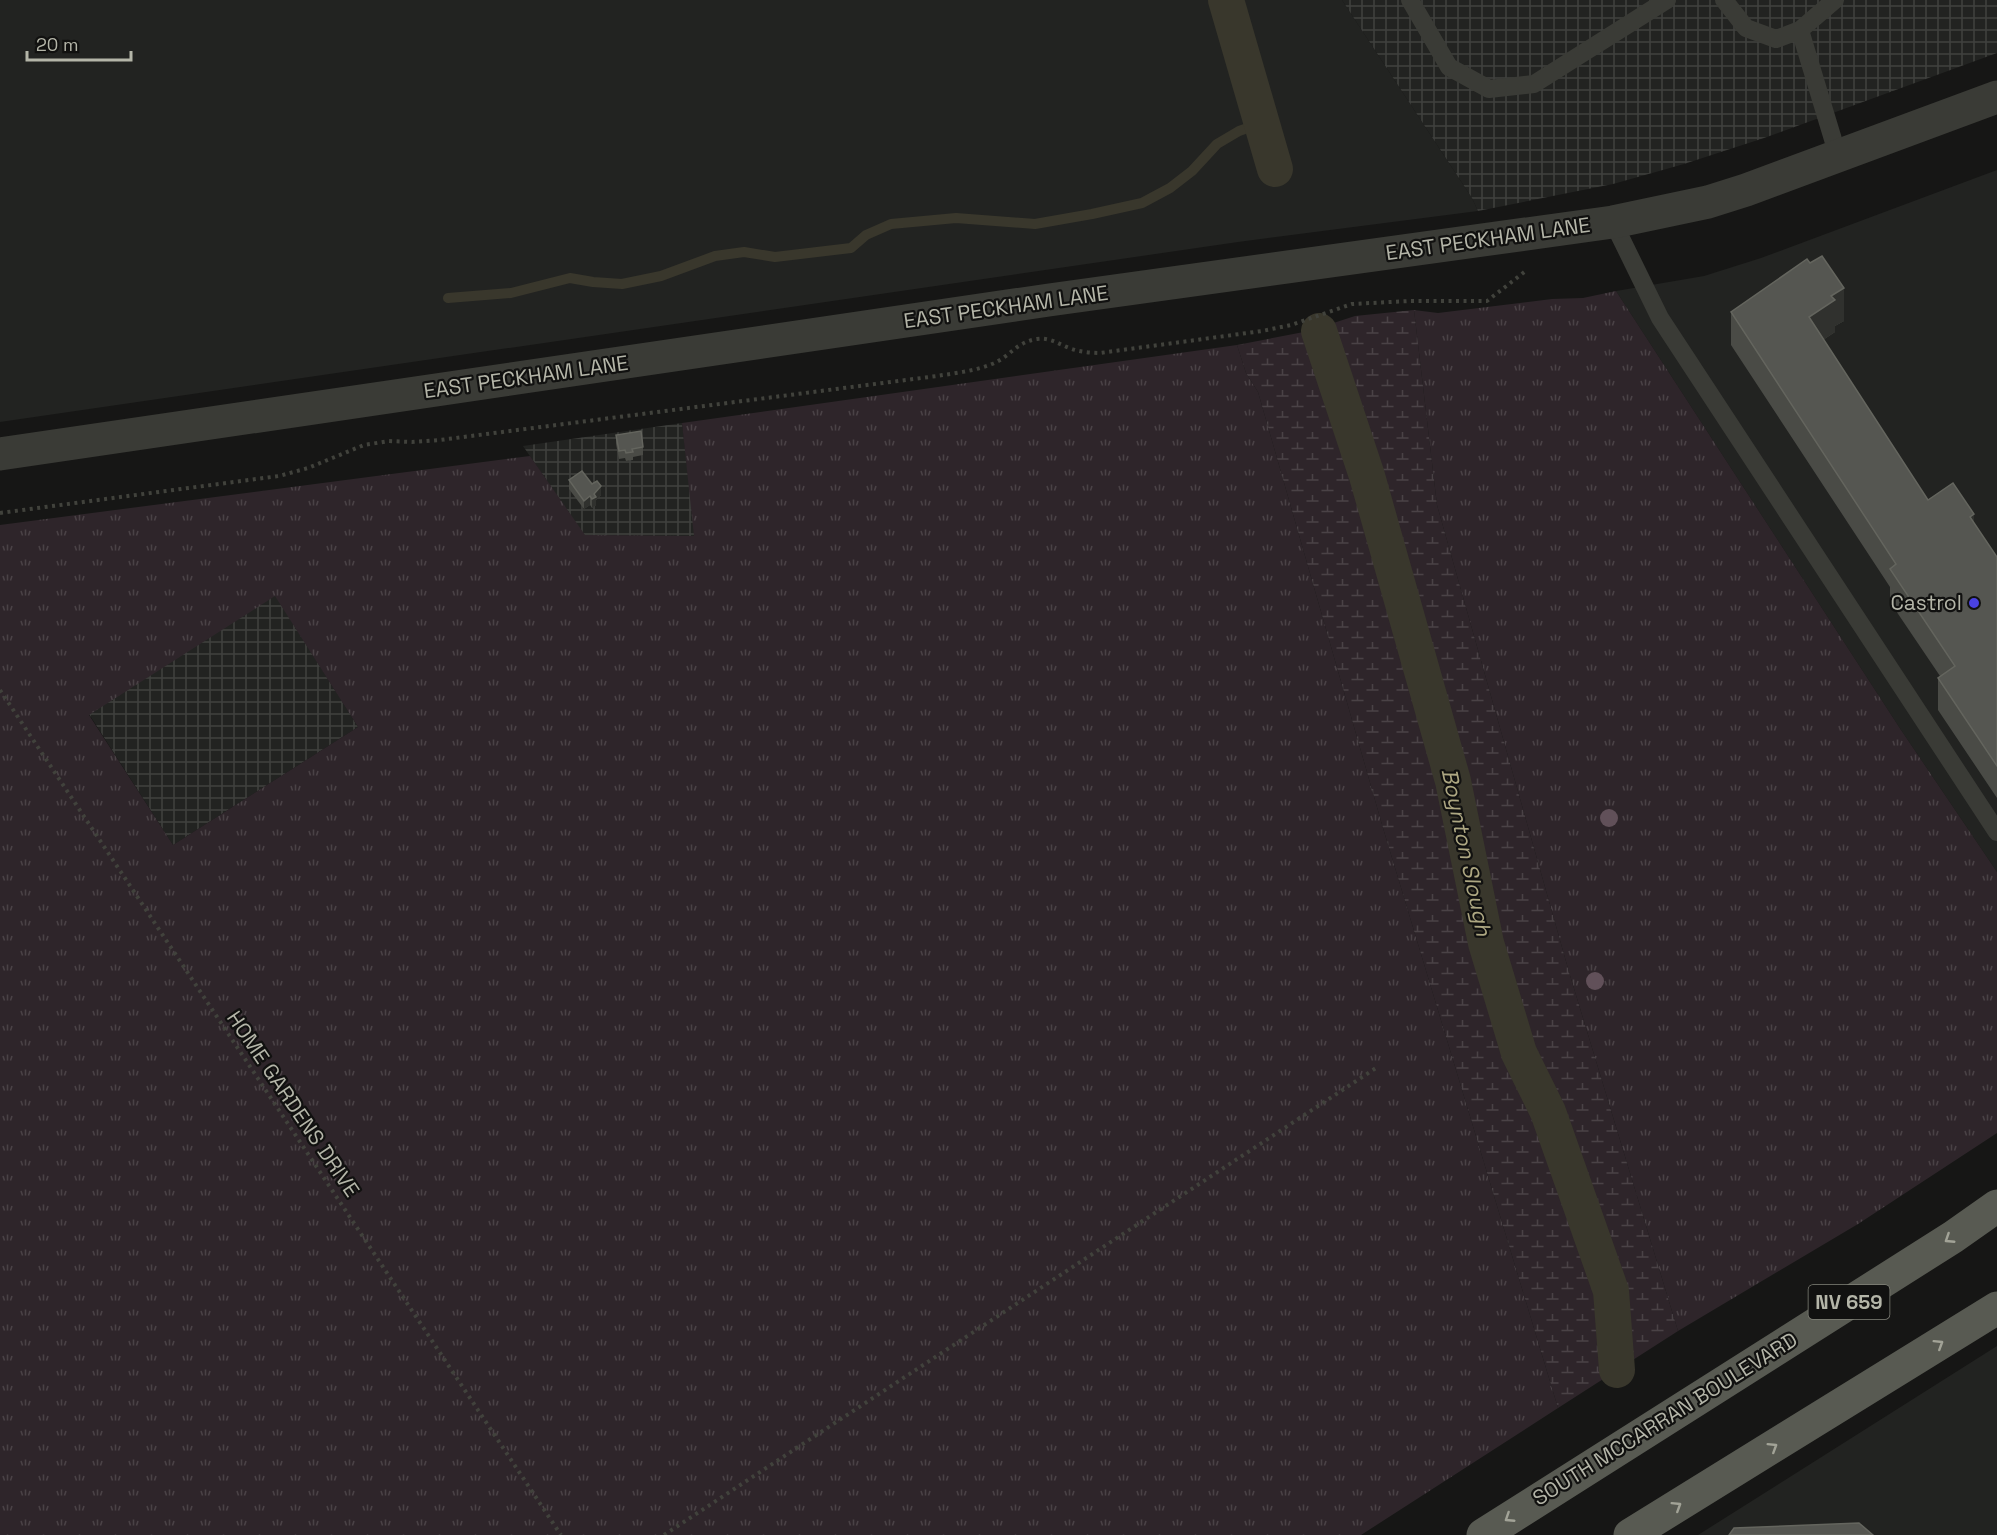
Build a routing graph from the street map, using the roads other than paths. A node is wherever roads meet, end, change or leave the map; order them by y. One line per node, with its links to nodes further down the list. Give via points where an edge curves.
1 (1410, 0): 2 (lane, via 1449,67 1489,89 1534,84)
2 (1667, 0)
3 (1724, 0): 5 (lane, via 1746,28 1776,39)
4 (1835, 0): 5 (lane)
5 (1800, 30): 7 (lane)
6 (1997, 97): 7 (street, EAST PECKHAM LANE)
7 (1838, 156): 8 (street, EAST PECKHAM LANE, via 1708,202)
8 (1613, 222): 9 (street, EAST PECKHAM LANE); 10 (lane, via 1660,318)
9 (0, 453)
10 (1997, 832)
11 (1997, 1206): 13 (main road, SOUTH MCCARRAN BOULEVARD / NV 659, one-way to 13)
12 (1997, 1308): 14 (main road, one-way to 12)
13 (1483, 1535)
14 (1630, 1535)

